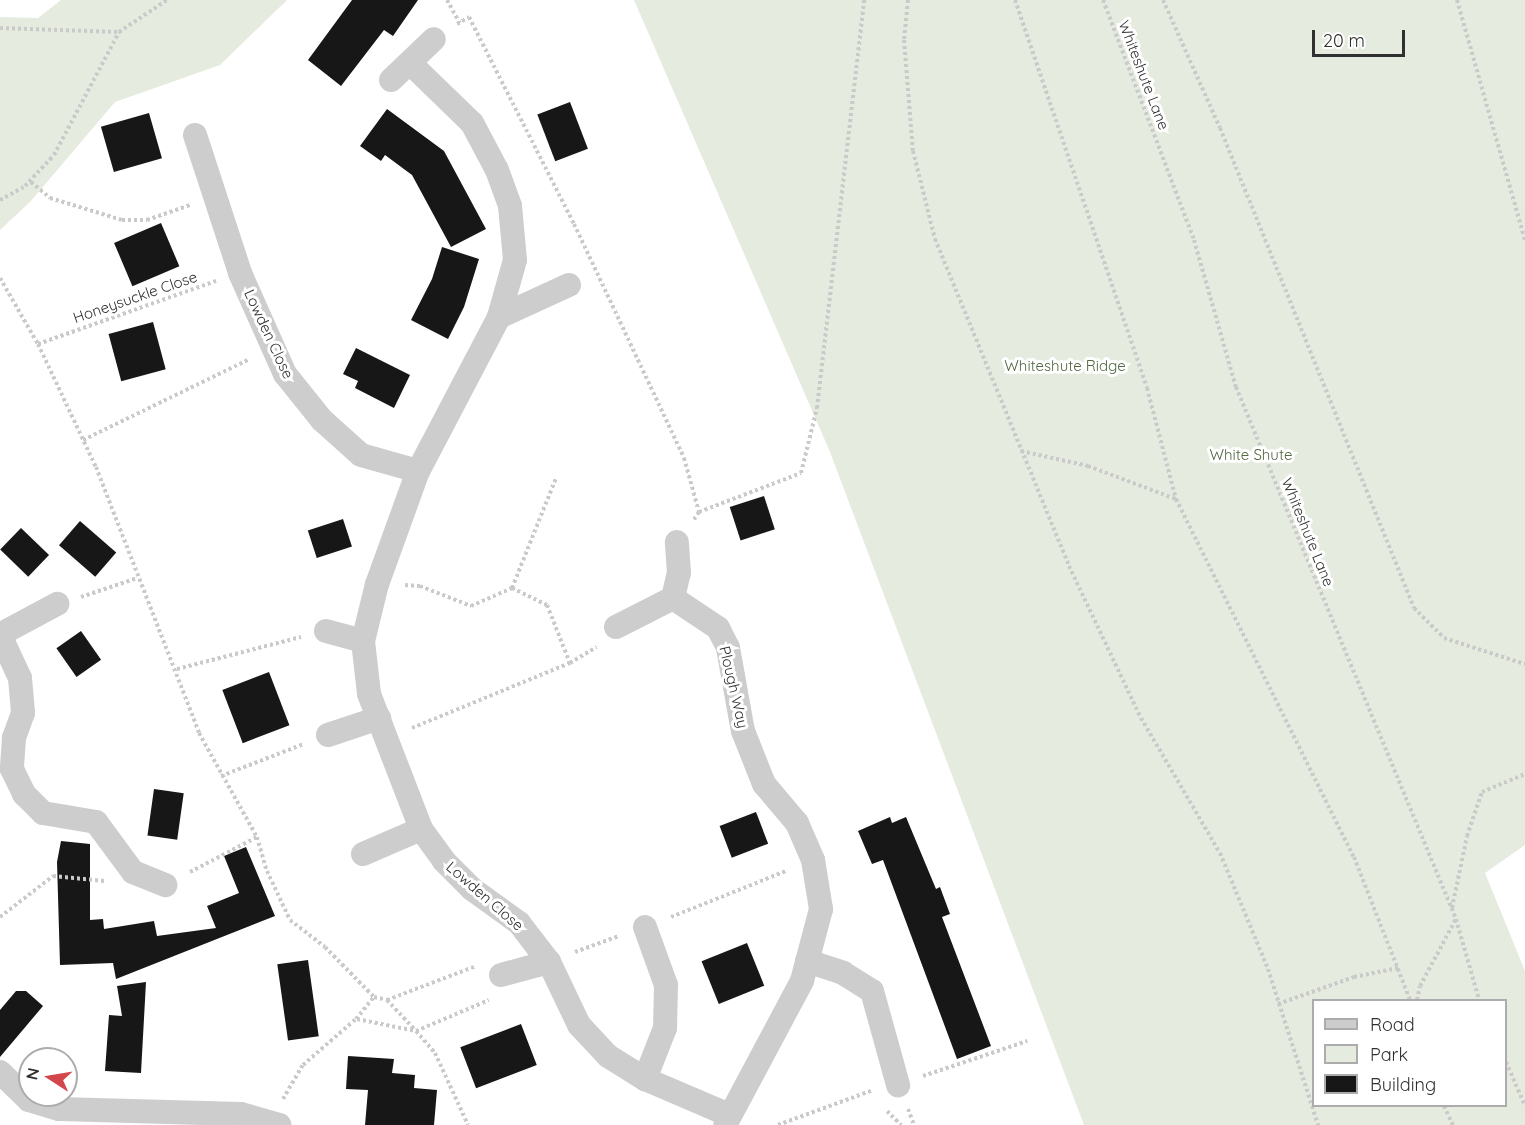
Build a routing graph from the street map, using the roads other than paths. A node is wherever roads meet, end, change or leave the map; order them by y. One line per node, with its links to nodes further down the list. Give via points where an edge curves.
1 (434, 39): 2 (street)
2 (410, 63): 3 (street); 6 (street, Lowden Close, via 472,123 497,170 510,206 515,260)
3 (391, 80)
4 (195, 135): 7 (street, Lowden Close, via 240,273 285,374 322,420 361,455)
5 (569, 285): 6 (street)
6 (499, 317): 7 (street, Lowden Close)
7 (418, 471): 14 (street, Lowden Close, via 377,584)
8 (677, 542): 9 (street, via 680,573)
9 (672, 598): 11 (street); 21 (street, Plough Way, via 718,628 728,648 743,731 764,784 797,823 813,860 821,909)
10 (57, 604): 13 (street)
11 (616, 627)
12 (326, 631): 14 (street)
13 (1, 634): 19 (street, via 20,678 23,713 14,738 12,769 24,794 43,813 96,822 134,872)
14 (363, 641): 15 (street, Lowden Close, via 369,694)
15 (383, 729): 16 (street); 17 (street, Lowden Close)
16 (328, 735)
17 (421, 829): 18 (street); 22 (street, Lowden Close, via 444,861 472,889 519,922)
18 (363, 854)
19 (165, 885)
20 (645, 927): 25 (street, via 666,984 665,1028)
21 (807, 961): 26 (street, via 843,973 872,991); 28 (street, Plough Way, via 802,981)
22 (549, 962): 23 (street); 25 (street, Lowden Close, via 579,1025 608,1056)
23 (501, 975)
24 (0, 1071): 27 (street, via 30,1100 59,1108)
25 (645, 1079): 28 (street, Lowden Close)
26 (898, 1085)
27 (160, 1119): 29 (street, via 241,1114)
28 (727, 1120)
29 (275, 1123)

